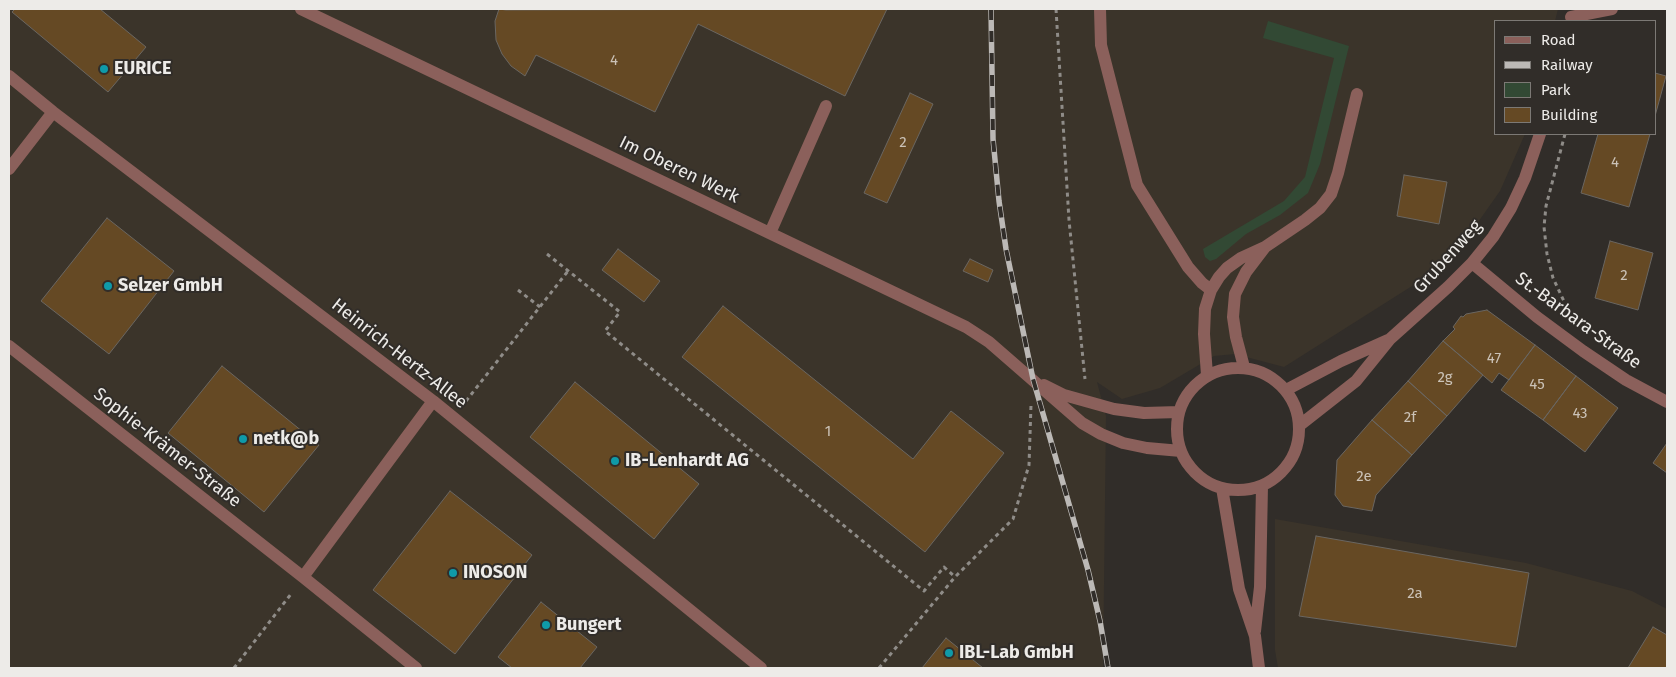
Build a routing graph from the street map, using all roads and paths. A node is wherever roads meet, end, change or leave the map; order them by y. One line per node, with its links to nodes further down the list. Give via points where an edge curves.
1 (301, 9): 13 (street, Im Oberen Werk)
2 (1056, 9): 29 (path, via 1069,220)
3 (1100, 9): 19 (street, via 1101,45 1137,185 1188,267)
4 (1612, 9): 5 (street)
5 (1572, 16)
6 (9, 76): 9 (street, Heinrich-Hertz-Allee)
7 (1356, 94): 14 (street, via 1331,194 1320,208)
8 (826, 106): 13 (street)
9 (53, 112): 12 (street); 28 (street, Heinrich-Hertz-Allee)
10 (1540, 135): 16 (street, Grubenweg, via 1510,208)
11 (1565, 135): 23 (path, via 1546,206 1545,236 1552,278 1578,328)
12 (9, 169)
13 (770, 233): 26 (street, Im Oberen Werk, via 966,327)
14 (1265, 247): 19 (street, via 1227,268); 24 (street, via 1246,272 1236,294 1233,317)
15 (547, 254): 17 (path)
16 (1472, 263): 21 (street, Grubenweg); 23 (street, St.-Barbara-Straße)
17 (568, 271): 20 (path); 38 (path, via 620,312 605,331 924,590 944,567)
18 (518, 290): 20 (path)
19 (1211, 290): 25 (street, via 1205,309 1204,334)
20 (540, 306): 32 (path)
21 (1390, 339): 27 (street, Grubenweg); 33 (street, Grubenweg, via 1356,381)
22 (9, 346): 37 (street, Sophie-Krämer-Straße)
23 (1583, 352): 30 (street, St.-Barbara-Straße)
24 (1244, 367): 25 (street, via 1231,367); 27 (street, via 1274,378)
25 (1208, 375): 31 (street, via 1195,385)
26 (1032, 379): 29 (street, Im Oberen Werk, via 1064,395); 34 (street, Im Oberen Werk, via 1058,404 1101,434 1123,443); 38 (path, via 1029,465 1013,519)
27 (1286, 390): 33 (street, via 1293,400)
28 (433, 401): 32 (street, Heinrich-Hertz-Allee); 37 (street)
29 (1088, 401): 31 (street, Im Oberen Werk, via 1144,413)
30 (1667, 402)
31 (1179, 412): 34 (street, via 1177,432)
32 (453, 417): 42 (street, Heinrich-Hertz-Allee)
33 (1300, 425): 35 (street, via 1298,444 1290,462 1278,476)
34 (1181, 451): 36 (street, via 1190,468)
35 (1262, 486): 36 (street); 39 (street, via 1260,587)
36 (1222, 488): 39 (street, via 1238,589)
37 (303, 577): 40 (path); 41 (street, Sophie-Krämer-Straße)
38 (954, 577): 43 (path)
39 (1254, 636): 44 (street)
40 (234, 668)
41 (416, 668)
42 (761, 668)
43 (879, 668)
44 (1259, 668)

